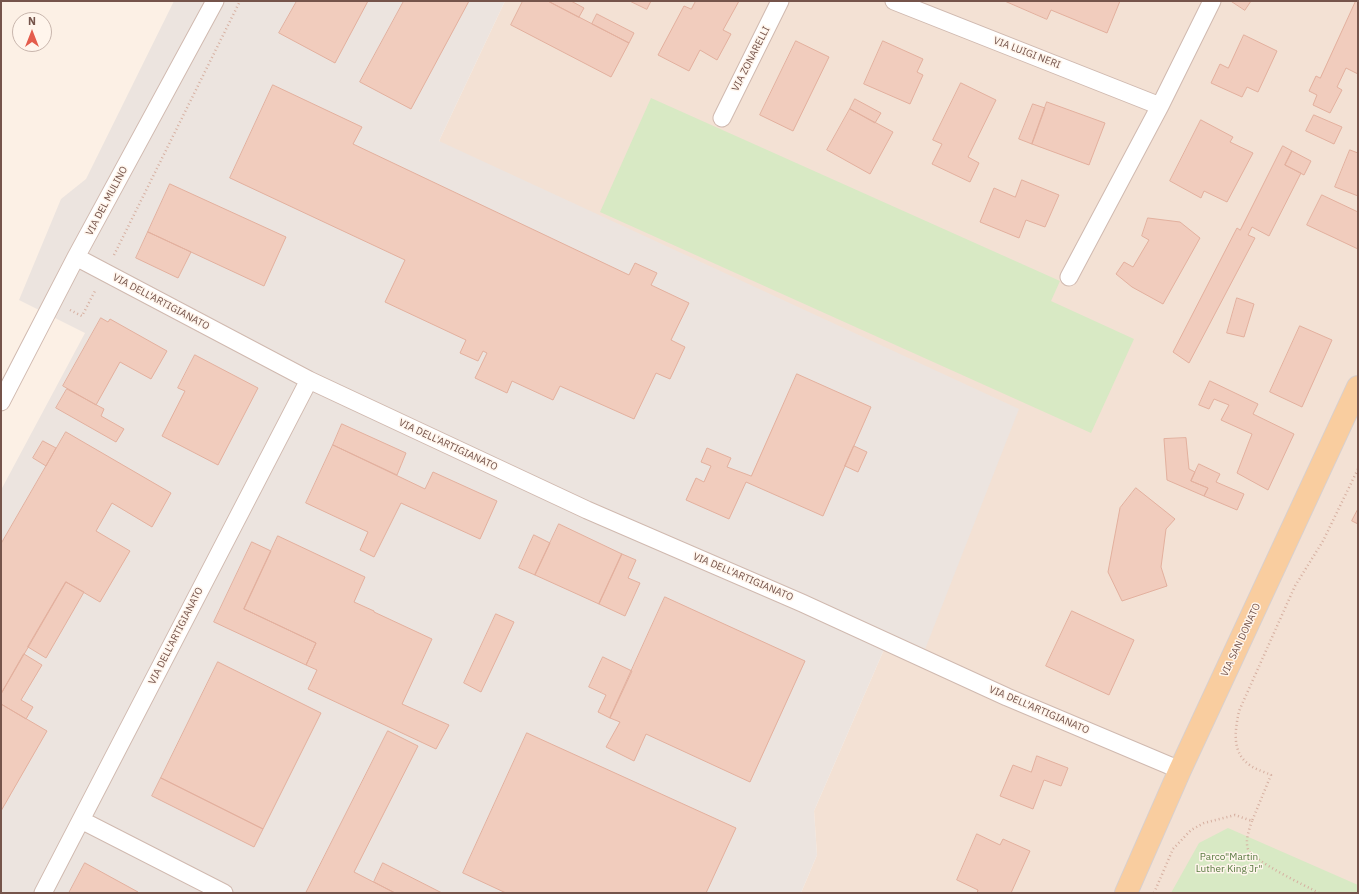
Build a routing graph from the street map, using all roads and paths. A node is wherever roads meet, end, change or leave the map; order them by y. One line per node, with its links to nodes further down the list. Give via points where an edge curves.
1 (215, 1): 9 (street, VIA DEL MULINO)
2 (240, 1): 8 (path)
3 (780, 1): 7 (street, VIA ZONARELLI)
4 (894, 1): 6 (street, VIA LUIGI NERI)
5 (1212, 1): 6 (street)
6 (1160, 106): 10 (street)
7 (722, 118)
8 (114, 253)
9 (76, 257): 11 (street, VIA DELL'ARTIGIANATO); 13 (street, VIA DEL MULINO)
10 (1069, 276)
11 (309, 380): 15 (street, VIA DELL'ARTIGIANATO, via 587,510 802,603 1007,698); 16 (street, VIA DELL'ARTIGIANATO)
12 (1358, 387): 15 (main road, VIA SAN DONATO)
13 (1, 402)
14 (1358, 469): 17 (path, via 1323,541 1295,586 1239,711 1235,732 1236,747 1242,758 1251,766 1271,775)
15 (1180, 770): 20 (main road, VIA SAN DONATO)
16 (81, 820): 18 (street, VIA DELL'ARTIGIANATO); 19 (street)
17 (1252, 821): 21 (path, via 1235,815 1204,823 1191,830 1174,850); 22 (path, via 1247,847 1250,853 1270,867)
18 (43, 893)
19 (224, 893)
20 (1126, 893)
21 (1154, 893)
22 (1319, 893)

